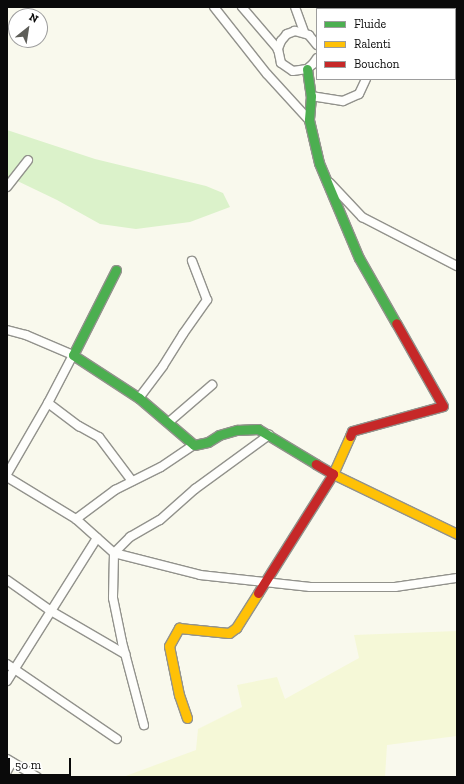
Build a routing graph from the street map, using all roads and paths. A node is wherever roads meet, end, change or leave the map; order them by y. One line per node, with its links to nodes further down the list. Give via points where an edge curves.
1 (214, 7): 11 (street, via 267,74)
2 (242, 7): 6 (street)
3 (296, 7): 4 (street)
4 (304, 32): 5 (street); 6 (street, via 287,34 281,40)
5 (316, 43)
6 (278, 49): 8 (street, via 278,56 286,68 300,71)
7 (316, 60): 8 (street)
8 (307, 69): 10 (street)
9 (366, 80): 10 (street, via 359,94 343,101)
10 (311, 96): 11 (street)
11 (309, 120): 13 (street, via 320,163)
12 (28, 160): 14 (street)
13 (328, 181): 16 (street, via 362,216); 27 (street, via 359,258 443,406 352,431)
14 (7, 187)
15 (192, 260): 21 (street, via 207,300)
16 (457, 266)
17 (116, 270): 19 (street)
18 (7, 330): 19 (street, via 26,335)
19 (73, 355): 21 (street); 22 (street)
20 (212, 385): 23 (street)
21 (139, 398): 23 (street)
22 (48, 403): 26 (street); 29 (street, via 99,437)
23 (169, 422): 25 (street)
24 (269, 435): 25 (street, via 258,429 237,430); 27 (street); 33 (street, via 202,484 160,520 130,537)
25 (194, 446): 29 (street, via 161,467)
26 (7, 474)
27 (333, 474): 31 (street); 36 (street)
28 (7, 477): 30 (street)
29 (132, 481): 30 (street, via 115,490)
30 (76, 519): 32 (street)
31 (457, 534)
32 (97, 538): 33 (street); 37 (street)
33 (114, 553): 36 (street, via 200,575); 38 (street, via 113,598)
34 (457, 578): 36 (street, via 375,588 310,587)
35 (7, 580): 37 (street)
36 (265, 582): 42 (street, via 236,628 229,633 178,628 169,646)
37 (51, 611): 38 (street); 40 (street)
38 (126, 654): 43 (street)
39 (7, 664): 40 (street)
40 (15, 669): 41 (street); 44 (street)
41 (7, 681)
42 (187, 718)
43 (144, 724)
44 (117, 739)
45 (9, 761): 46 (street); 47 (street)
46 (7, 771)
47 (37, 777)

